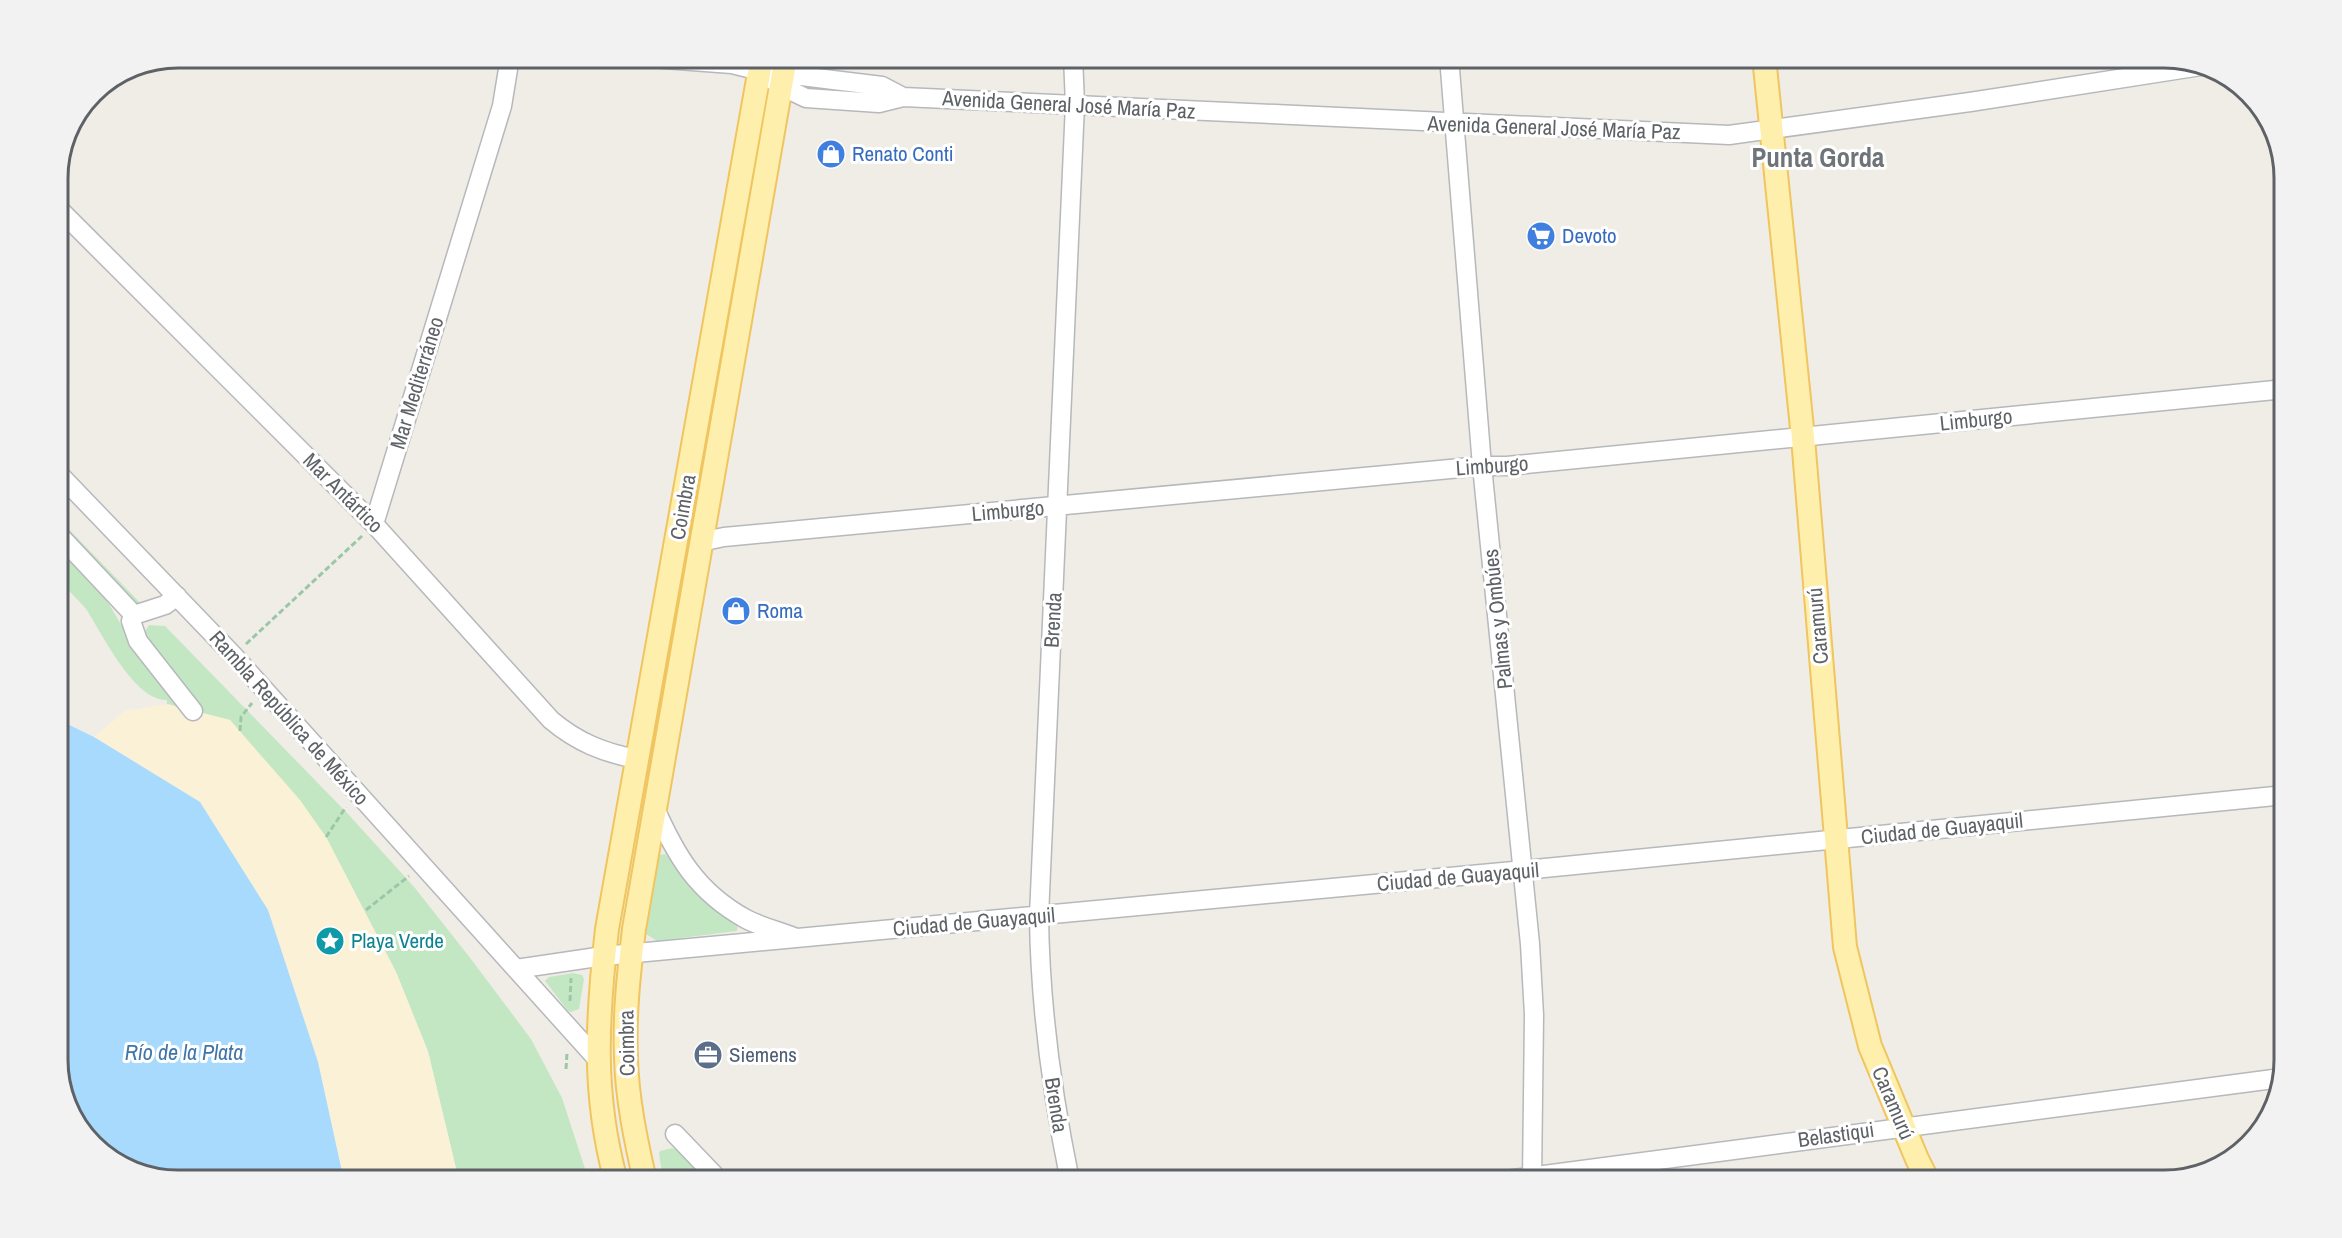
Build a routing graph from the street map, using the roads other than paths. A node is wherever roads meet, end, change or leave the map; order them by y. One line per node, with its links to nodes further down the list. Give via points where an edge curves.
1 (508, 68): 17 (street, Mar Mediterráneo, via 502,106)
2 (760, 68): 23 (main road, Coimbra)
3 (1073, 68): 8 (street, Brenda)
4 (1450, 68): 9 (street, Palmas y Ombúes)
5 (1765, 68): 10 (main road, Caramurú)
6 (2183, 69): 10 (street, Avenida General José María Paz)
7 (783, 72): 8 (street, Avenida General José María Paz, via 806,98 879,104 903,97); 18 (main road, Coimbra)
8 (1075, 104): 9 (street, Avenida General José María Paz); 16 (street, Brenda)
9 (1455, 124): 10 (street, Avenida General José María Paz, via 1729,135); 14 (street, Palmas y Ombúes)
10 (1770, 129): 13 (main road, Caramurú)
11 (68, 218): 17 (street, Mar Antártico)
12 (2274, 390): 13 (street, Limburgo)
13 (1803, 438): 14 (street, Limburgo); 26 (main road, Caramurú)
14 (1482, 466): 16 (street, Limburgo); 27 (street, Palmas y Ombúes)
15 (68, 483): 20 (street, Rambla República de México)
16 (1058, 506): 18 (street, Limburgo); 28 (street, Brenda)
17 (374, 524): 23 (street, Mar Antártico, via 551,720 587,745)
18 (700, 542): 25 (main road, Coimbra)
19 (68, 545): 21 (street)
20 (177, 596): 21 (street, via 165,605); 32 (street, Rambla República de México)
21 (134, 615): 22 (street, via 131,621 138,641)
22 (193, 711)
23 (638, 759): 31 (main road, Coimbra)
24 (2274, 796): 26 (street, Ciudad de Guayaquil)
25 (654, 806): 29 (street, via 671,845 713,896 748,920); 30 (main road, Coimbra)
26 (1835, 840): 27 (street, Ciudad de Guayaquil); 35 (main road, Caramurú, via 1845,947 1854,989 1870,1046)
27 (1524, 870): 28 (street, Ciudad de Guayaquil); 41 (street, Palmas y Ombúes, via 1534,1015)
28 (1039, 916): 29 (street, Ciudad de Guayaquil); 40 (street, Brenda, via 1051,1077)
29 (799, 938): 30 (street, Ciudad de Guayaquil)
30 (631, 955): 31 (street); 38 (main road, Coimbra, via 626,1059)
31 (604, 956): 32 (street); 33 (main road, Coimbra)
32 (516, 969): 33 (street, Rambla República de México)
33 (598, 1060): 37 (main road, via 604,1126)
34 (2273, 1079): 35 (street, Belastiqui)
35 (1904, 1126): 42 (street, Belastiqui); 43 (main road, Caramurú)
36 (675, 1134): 39 (street)
37 (614, 1170)
38 (643, 1170)
39 (709, 1170)
40 (1068, 1170)
41 (1532, 1170)
42 (1595, 1170)
43 (1923, 1170)

